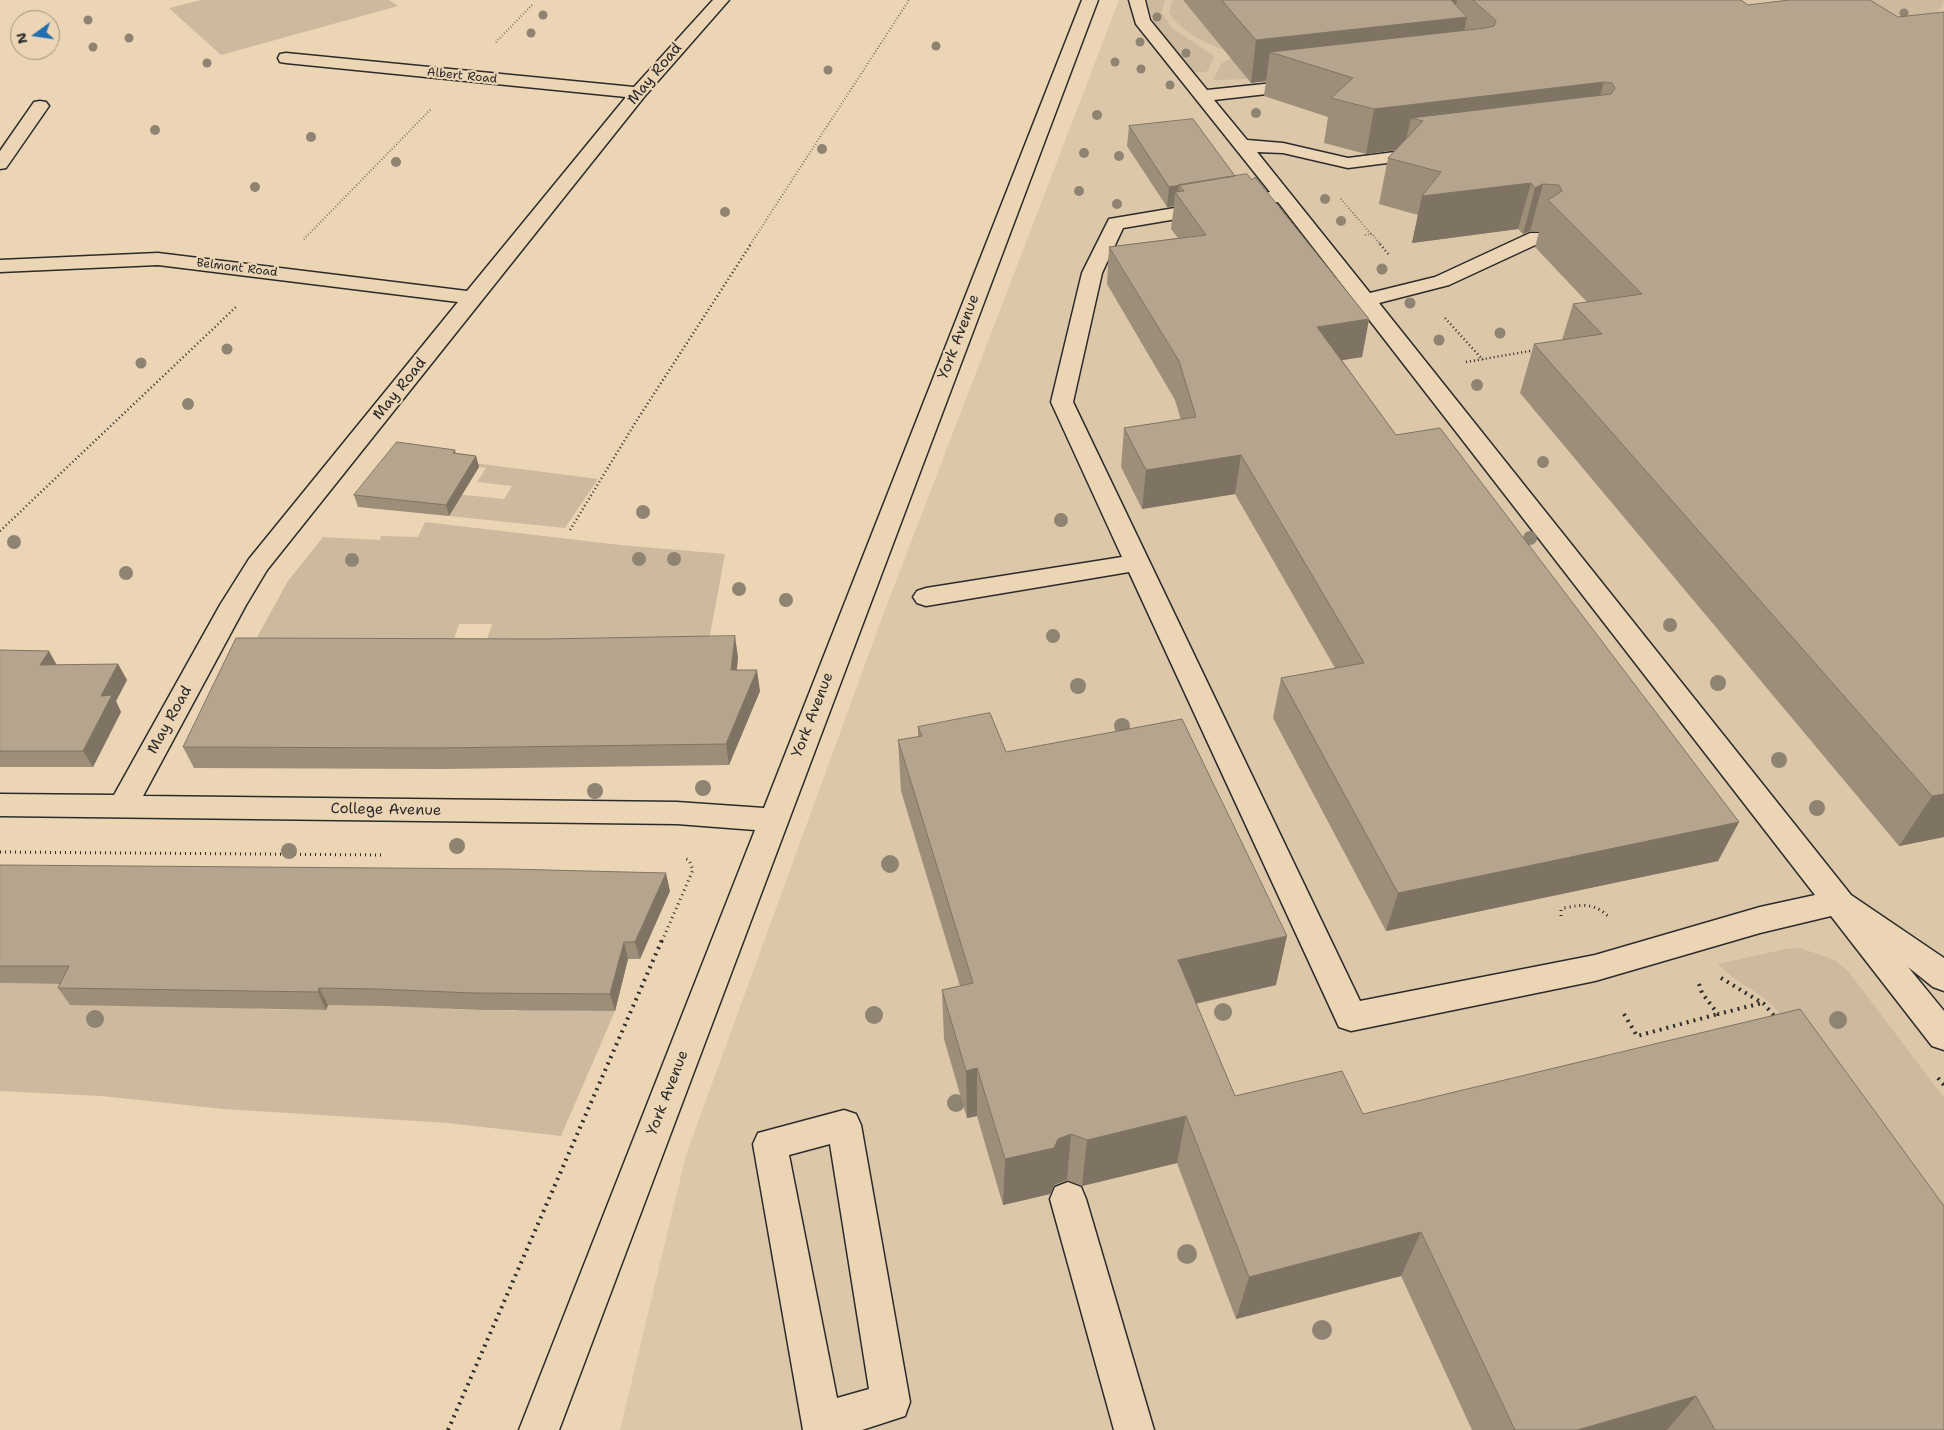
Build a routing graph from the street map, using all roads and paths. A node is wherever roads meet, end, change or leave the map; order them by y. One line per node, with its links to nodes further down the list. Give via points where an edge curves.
1 (721, 0): 9 (street, May Road)
2 (909, 0): 25 (path, via 637,420)
3 (1090, 0): 31 (street, York Avenue)
4 (1137, 0): 10 (street, via 1142,21)
5 (532, 5): 7 (path)
6 (286, 58): 7 (street, Albert Road)
7 (463, 76): 9 (street, Albert Road); 18 (path)
8 (1320, 83): 10 (street)
9 (638, 93): 20 (street, May Road)
10 (1201, 96): 12 (street)
11 (40, 106): 14 (street)
12 (1240, 144): 13 (street, via 1283,148 1348,163); 15 (street)
13 (1445, 151)
14 (0, 164)
15 (1283, 196): 21 (street); 27 (street, via 1116,223 1092,273 1062,402)
16 (1537, 237): 19 (street, via 1442,281)
17 (0, 266): 18 (street, Belmont Road, via 158,259)
18 (271, 273): 20 (street, Belmont Road); 26 (path)
19 (1417, 287): 21 (street); 23 (path)
20 (472, 298): 30 (street, May Road, via 258,565)
21 (1364, 301): 35 (street)
22 (1542, 349): 23 (path)
23 (1483, 360): 24 (path)
24 (1459, 363)
25 (570, 530)
26 (0, 531)
27 (1139, 562): 28 (street); 35 (street, via 1351,1017 1595,968 1760,920)
28 (926, 597)
29 (0, 804): 30 (street, College Avenue)
30 (122, 807): 31 (street, College Avenue, via 677,814)
31 (772, 820): 51 (street, York Avenue)
32 (0, 852): 33 (path)
33 (390, 855)
34 (680, 857): 50 (path, via 690,860 693,870)
35 (1838, 902): 39 (street); 45 (street)
36 (1561, 916): 37 (path, via 1564,908 1593,903)
37 (1613, 920)
38 (1717, 975): 41 (path)
39 (1944, 978)
40 (1697, 979): 43 (path, via 1702,993)
41 (1762, 1003): 43 (path); 44 (path)
42 (1624, 1014): 43 (path, via 1637,1036)
43 (1718, 1014)
44 (1777, 1020)
45 (1944, 1036)
46 (1932, 1070): 47 (path)
47 (1944, 1085)
48 (1068, 1199): 52 (street)
49 (823, 1426): 49 (street, via 891,1402 844,1125 770,1144)
50 (448, 1430)
51 (539, 1430)
52 (1134, 1430)

